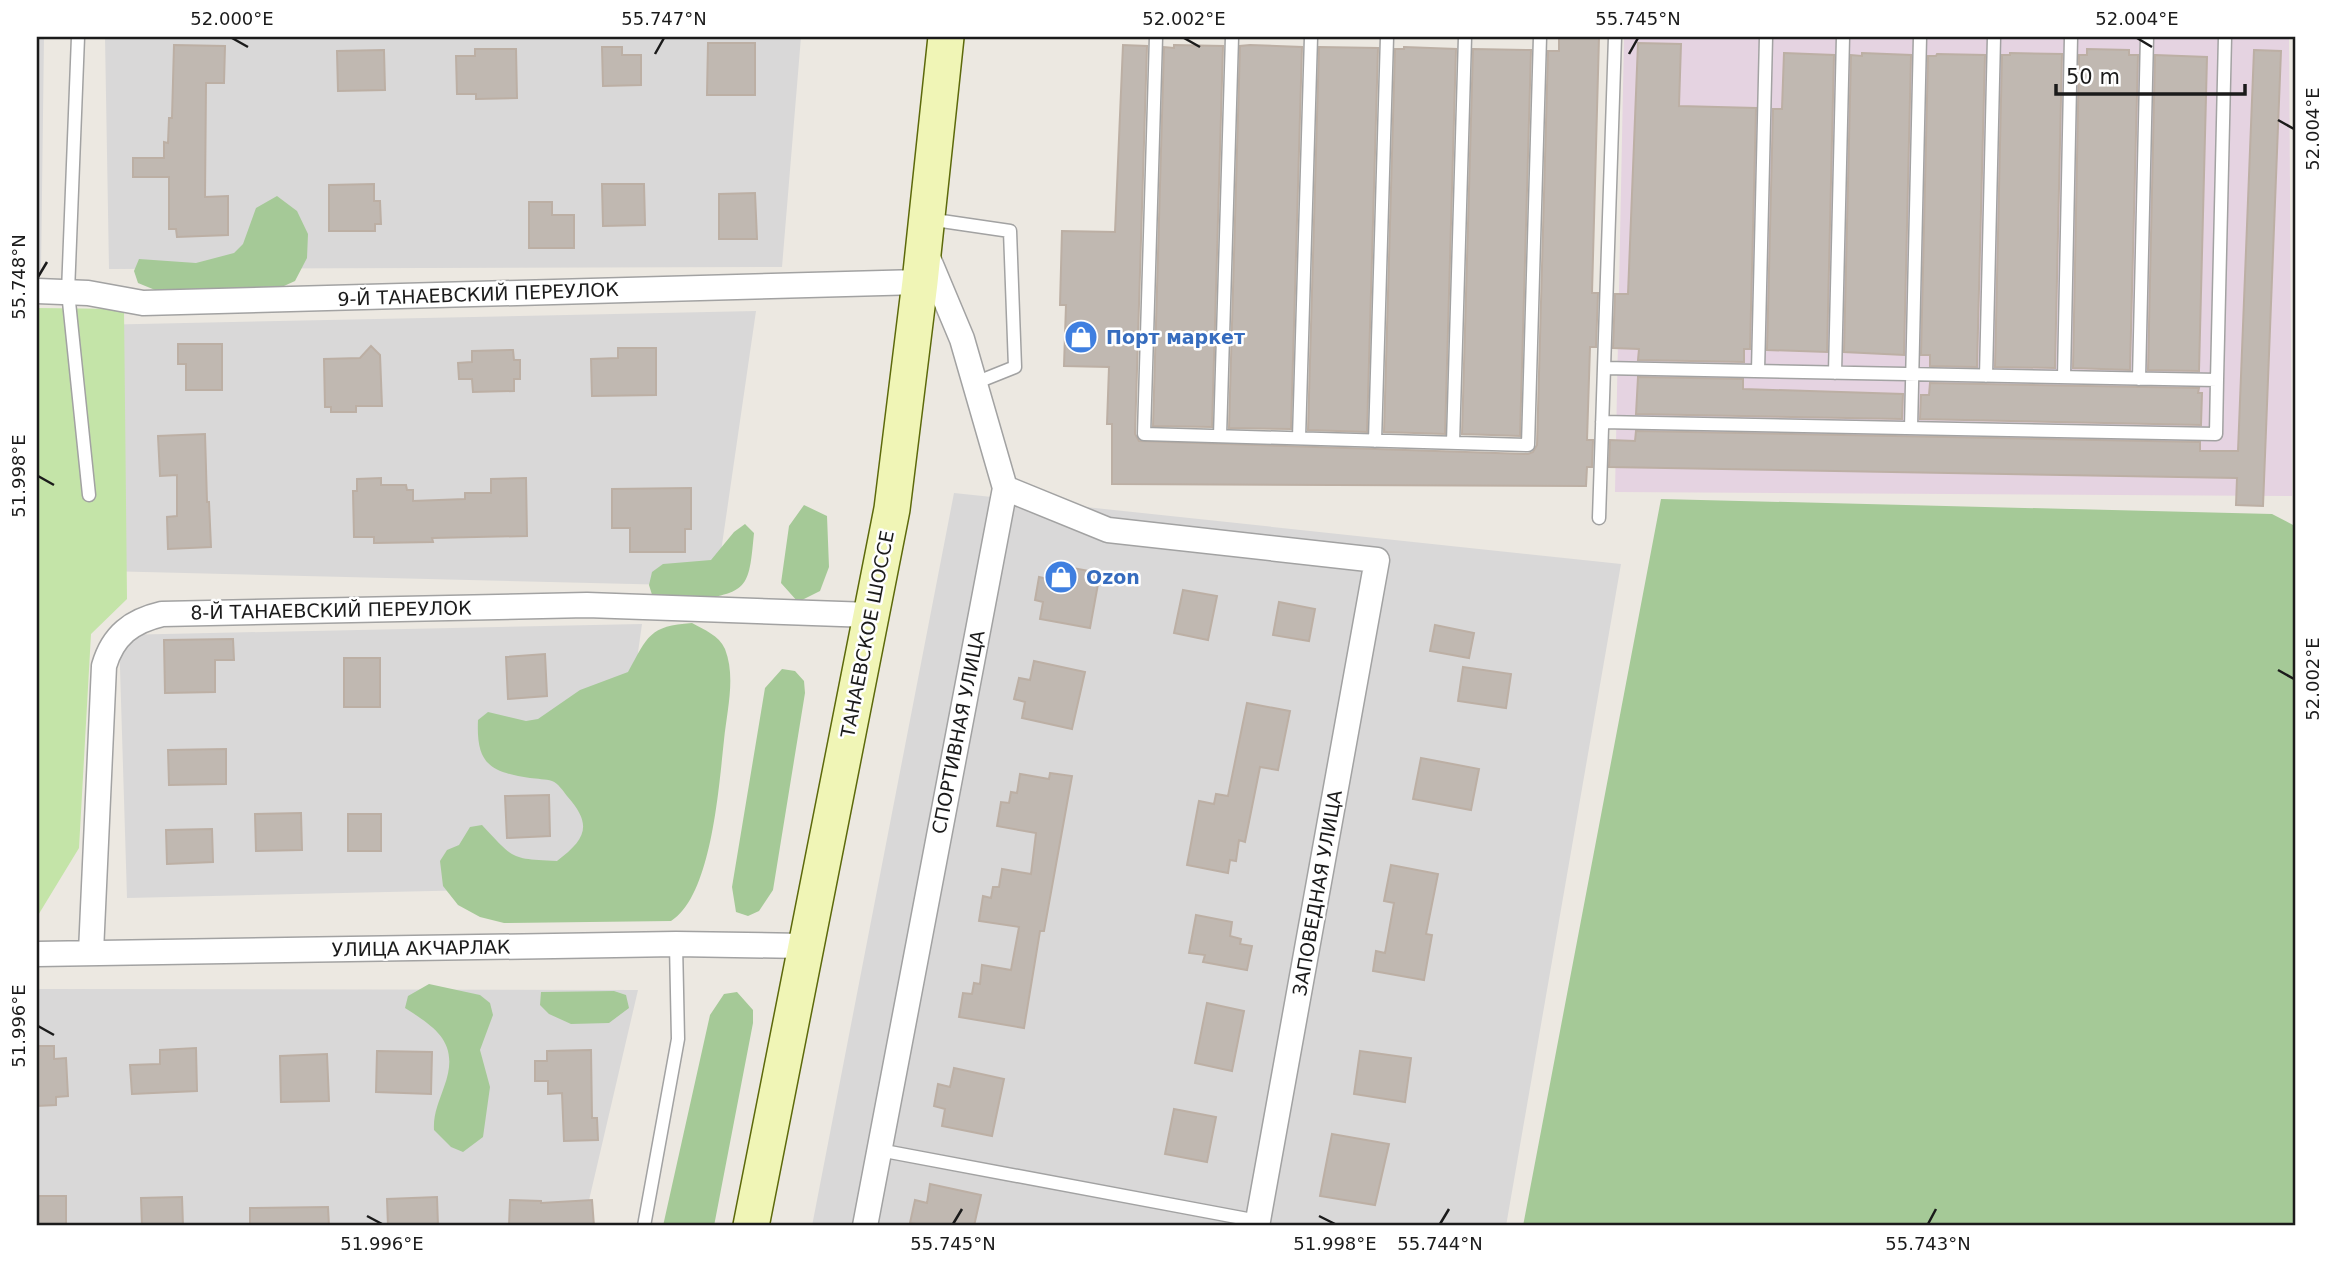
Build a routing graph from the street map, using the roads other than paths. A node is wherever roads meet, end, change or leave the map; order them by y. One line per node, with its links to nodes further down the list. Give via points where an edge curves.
1 (78, 37): 20 (lane)
2 (947, 37): 17 (street, ТАНАЕВСКОЕ ШОССЕ)
3 (1156, 37): 32 (lane, via 1144,434)
4 (1232, 37): 32 (lane)
5 (1311, 37): 33 (lane)
6 (1387, 37): 34 (lane)
7 (1465, 37): 35 (lane)
8 (1540, 37): 35 (lane, via 1528,445)
9 (1615, 37): 21 (lane)
10 (1766, 37): 22 (lane)
11 (1843, 37): 23 (lane)
12 (1920, 37): 24 (lane)
13 (1994, 37): 25 (lane)
14 (2071, 37): 26 (lane)
15 (2147, 37): 27 (lane)
16 (2225, 37): 28 (lane)
17 (925, 233): 18 (street, ТАНАЕВСКОЕ ШОССЕ); 29 (street, СПОРТИВНАЯ УЛИЦА); 29 (lane, via 1010,231 1015,367)
18 (920, 282): 20 (street, 9-Й ТАНАЕВСКИЙ ПЕРЕУЛОК, via 143,303); 39 (street, ТАНАЕВСКОЕ ШОССЕ, via 891,509)
19 (37, 292): 20 (street, 9-Й ТАНАЕВСКИЙ ПЕРЕУЛОК)
20 (68, 292): 37 (lane)
21 (1604, 368): 22 (lane); 30 (lane)
22 (1758, 371): 23 (lane)
23 (1835, 373): 24 (lane)
24 (1912, 374): 25 (lane); 31 (lane)
25 (1986, 376): 26 (lane)
26 (2064, 377): 27 (lane)
27 (2139, 379): 28 (lane)
28 (2217, 380): 31 (lane, via 2216,434)
29 (975, 383): 36 (street, СПОРТИВНАЯ УЛИЦА)
30 (1602, 422): 31 (lane); 38 (lane)
31 (1911, 428)
32 (1220, 436): 33 (lane)
33 (1299, 439): 34 (lane)
34 (1375, 441): 35 (lane)
35 (1453, 443)
36 (1005, 488): 44 (street, СПОРТИВНАЯ УЛИЦА); 45 (street, ЗАПОВЕДНАЯ УЛИЦА, via 1108,530 1377,560)
37 (89, 495)
38 (1599, 518)
39 (870, 615): 41 (street, ТАНАЕВСКОЕ ШОССЕ); 42 (street, 8-Й ТАНАЕВСКИЙ ПЕРЕУЛОК, via 587,605 145,618 116,639 104,666)
40 (677, 944): 41 (street, УЛИЦА АКЧАРЛАК); 42 (street, УЛИЦА АКЧАРЛАК); 46 (lane, via 678,1039)
41 (804, 946): 47 (street, ТАНАЕВСКОЕ ШОССЕ)
42 (91, 952): 43 (street, УЛИЦА АКЧАРЛАК)
43 (37, 954)
44 (879, 1150): 45 (lane); 48 (street, СПОРТИВНАЯ УЛИЦА)
45 (1258, 1224)
46 (644, 1226)
47 (751, 1226)
48 (864, 1226)

